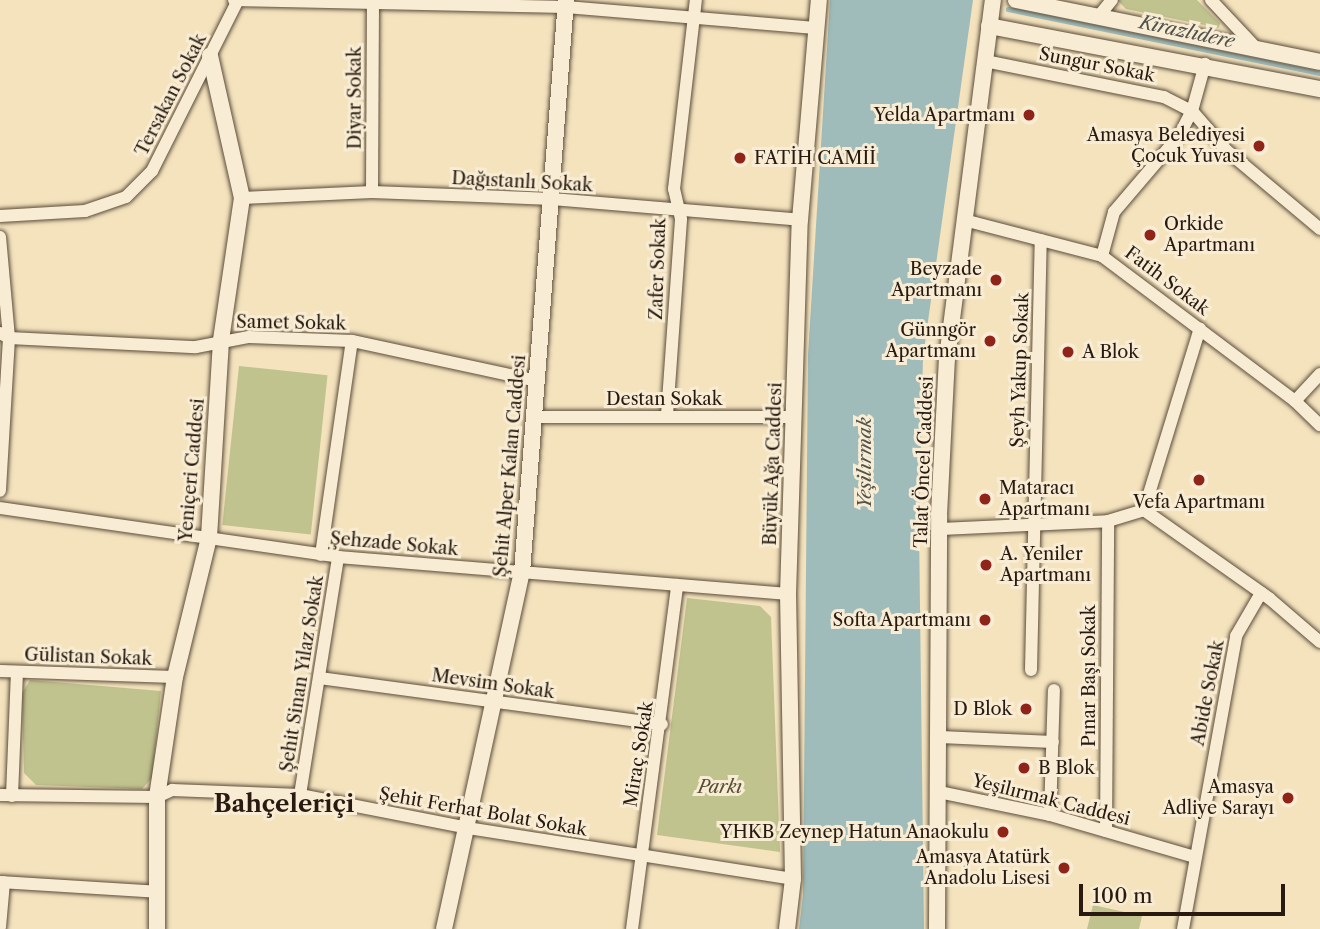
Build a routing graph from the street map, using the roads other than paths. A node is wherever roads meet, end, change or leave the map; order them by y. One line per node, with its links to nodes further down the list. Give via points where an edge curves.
1 (237, 0): 8 (street); 15 (street, Tersakan Sokak)
2 (696, 0): 10 (street, Zafer Sokak)
3 (819, 0): 13 (street, Büyük Ağa Caddesi)
4 (993, 0): 12 (street, Talat Öncel Caddesi)
5 (1016, 0): 11 (street)
6 (1112, 0): 11 (street)
7 (1211, 0): 14 (street)
8 (373, 3): 9 (street); 21 (street, Diyar Sokak)
9 (566, 4): 10 (street); 23 (street, Şehit Alper Kalan Caddesi)
10 (694, 17): 13 (street); 24 (street, Zafer Sokak, via 674,189)
11 (1098, 17): 14 (street)
12 (989, 26): 16 (street, Talat Öncel Caddesi); 18 (street)
13 (818, 28): 26 (street, Büyük Ağa Caddesi)
14 (1257, 50): 17 (street)
15 (210, 56): 22 (street, Yeniçeri Caddesi); 25 (street, Tersakan Sokak, via 152,171 126,197 85,211)
16 (985, 61): 20 (street, Sungur Sokak, via 1164,97); 27 (street, Talat Öncel Caddesi)
17 (1320, 62)
18 (1205, 64): 19 (street); 20 (street)
19 (1320, 89)
20 (1192, 111): 28 (street, Sungur Sokak, via 1226,150); 31 (street, via 1180,136 1114,212)
21 (372, 192): 22 (street, Dağıstanlı Sokak); 23 (street, Dağıstanlı Sokak)
22 (242, 198): 34 (street, Yeniçeri Caddesi)
23 (552, 199): 24 (street, Dağıstanlı Sokak); 37 (street, Şehit Alper Kalan Caddesi)
24 (678, 210): 26 (street, Dağıstanlı Sokak); 39 (street, Zafer Sokak)
25 (0, 216)
26 (800, 220): 41 (street, Büyük Ağa Caddesi)
27 (964, 220): 30 (street, Fatih Sokak); 48 (street, Talat Öncel Caddesi, via 947,358)
28 (1320, 229)
29 (0, 237): 33 (street)
30 (1041, 240): 31 (street, Fatih Sokak); 47 (street, Şeyh Yakup Sokak)
31 (1102, 256): 32 (street, Fatih Sokak)
32 (1200, 328): 38 (street, Fatih Sokak); 45 (street)
33 (4, 336): 34 (street, Samet Sokak, via 195,347); 43 (street)
34 (221, 340): 35 (street, Samet Sokak); 49 (street, Yeniçeri Caddesi)
35 (352, 341): 37 (street, Samet Sokak); 50 (street)
36 (1320, 374): 38 (street)
37 (537, 381): 40 (street, Şehit Alper Kalan Caddesi)
38 (1295, 401): 42 (street, Fatih Sokak)
39 (667, 415): 40 (street, Destan Sokak); 41 (street, Destan Sokak)
40 (534, 416): 52 (street, Şehit Alper Kalan Caddesi)
41 (794, 418): 55 (street, Büyük Ağa Caddesi)
42 (1320, 425)
43 (0, 491)
44 (0, 508): 49 (street, Şehzade Sokak)
45 (1144, 510): 46 (street); 54 (street)
46 (1108, 521): 47 (street); 73 (street, Pınar Başı Sokak)
47 (1033, 527): 48 (street); 57 (street, Şeyh Yakup Sokak)
48 (941, 529): 65 (street, Talat Öncel Caddesi)
49 (209, 537): 50 (street, Şehzade Sokak); 60 (street, Yeniçeri Caddesi)
50 (321, 555): 51 (street, Şehzade Sokak)
51 (338, 557): 52 (street, Şehzade Sokak); 61 (street, Şehit Sinan Yılaz Sokak)
52 (522, 572): 53 (street, Şehzade Sokak); 63 (street, Şehit Alper Kalan Caddesi)
53 (677, 585): 55 (street, Şehzade Sokak); 64 (street, Miraç Sokak)
54 (1261, 593): 56 (street); 75 (street, Abide Sokak, via 1236,636)
55 (788, 594): 76 (street, Büyük Ağa Caddesi)
56 (1320, 642)
57 (1031, 670)
58 (0, 671): 59 (street, Gülistan Sokak)
59 (16, 672): 60 (street, Gülistan Sokak); 69 (street)
60 (175, 677): 70 (street, Yeniçeri Caddesi)
61 (320, 678): 63 (street, Mevsim Sokak); 68 (street, Şehit Sinan Yılaz Sokak)
62 (1054, 690): 66 (street)
63 (494, 703): 64 (street, Mevsim Sokak); 72 (street, Şehit Alper Kalan Caddesi)
64 (662, 724): 74 (street, Miraç Sokak)
65 (940, 737): 66 (street); 67 (street, Talat Öncel Caddesi)
66 (1053, 741): 71 (street)
67 (939, 792): 71 (street, Yeşilırmak Caddesi); 84 (street, Talat Öncel Caddesi)
68 (300, 795): 70 (street, Şehit Ferhat Bolat Sokak, via 172,790); 72 (street, Şehit Ferhat Bolat Sokak)
69 (6, 796): 70 (street, Şehit Ferhat Bolat Sokak)
70 (157, 797): 78 (street, Yeniçeri Caddesi)
71 (1050, 815): 73 (street, Yeşilırmak Caddesi)
72 (468, 828): 74 (street, Şehit Ferhat Bolat Sokak); 81 (street, Şehit Alper Kalan Caddesi)
73 (1106, 831): 75 (street, Yeşilırmak Caddesi)
74 (640, 857): 76 (street, Şehit Ferhat Bolat Sokak); 82 (street, Miraç Sokak)
75 (1195, 857): 85 (street, Abide Sokak)
76 (793, 879): 83 (street, Büyük Ağa Caddesi)
77 (2, 882): 78 (street); 79 (street)
78 (157, 892): 80 (street, Yeniçeri Caddesi)
79 (0, 927)
80 (156, 929)
81 (444, 929)
82 (632, 929)
83 (787, 929)
84 (937, 929)
85 (1183, 929)

